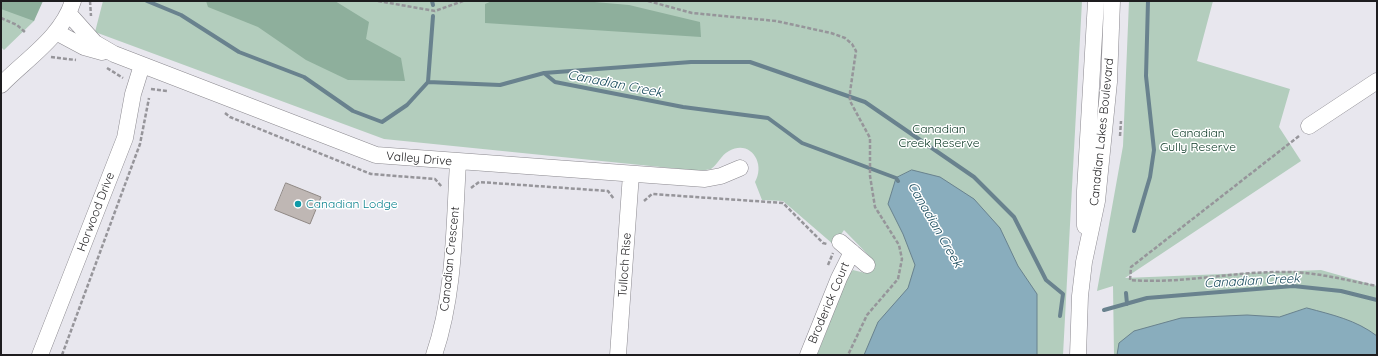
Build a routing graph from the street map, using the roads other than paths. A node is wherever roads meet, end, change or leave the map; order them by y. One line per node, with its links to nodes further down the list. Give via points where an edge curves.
1 (1096, 1): 13 (street, Canadian Lakes Boulevard, via 1085,191)
2 (1112, 1): 13 (street, Canadian Lakes Boulevard, via 1109,82 1097,201)
3 (71, 7): 4 (street); 5 (street, Valley Drive, via 95,43)
4 (56, 32): 5 (street, Valley Drive, via 86,48); 8 (street)
5 (114, 54): 6 (street, Valley Drive)
6 (142, 65): 10 (street, Valley Drive, via 368,154); 15 (street, Horwood Drive, via 133,94 125,138)
7 (1377, 81): 9 (street)
8 (1, 86)
9 (1309, 126)
10 (458, 162): 12 (street, Valley Drive); 16 (street, Canadian Crescent, via 448,294)
11 (740, 168): 12 (street, Valley Drive, via 709,179)
12 (631, 174): 17 (street, Tulloch Rise)
13 (1084, 262): 19 (street, Canadian Lakes Boulevard, via 1078,315)
14 (866, 265): 18 (street, Broderick Court, via 840,246 841,273)
15 (40, 355)
16 (434, 355)
17 (618, 355)
18 (808, 355)
19 (1078, 355)

